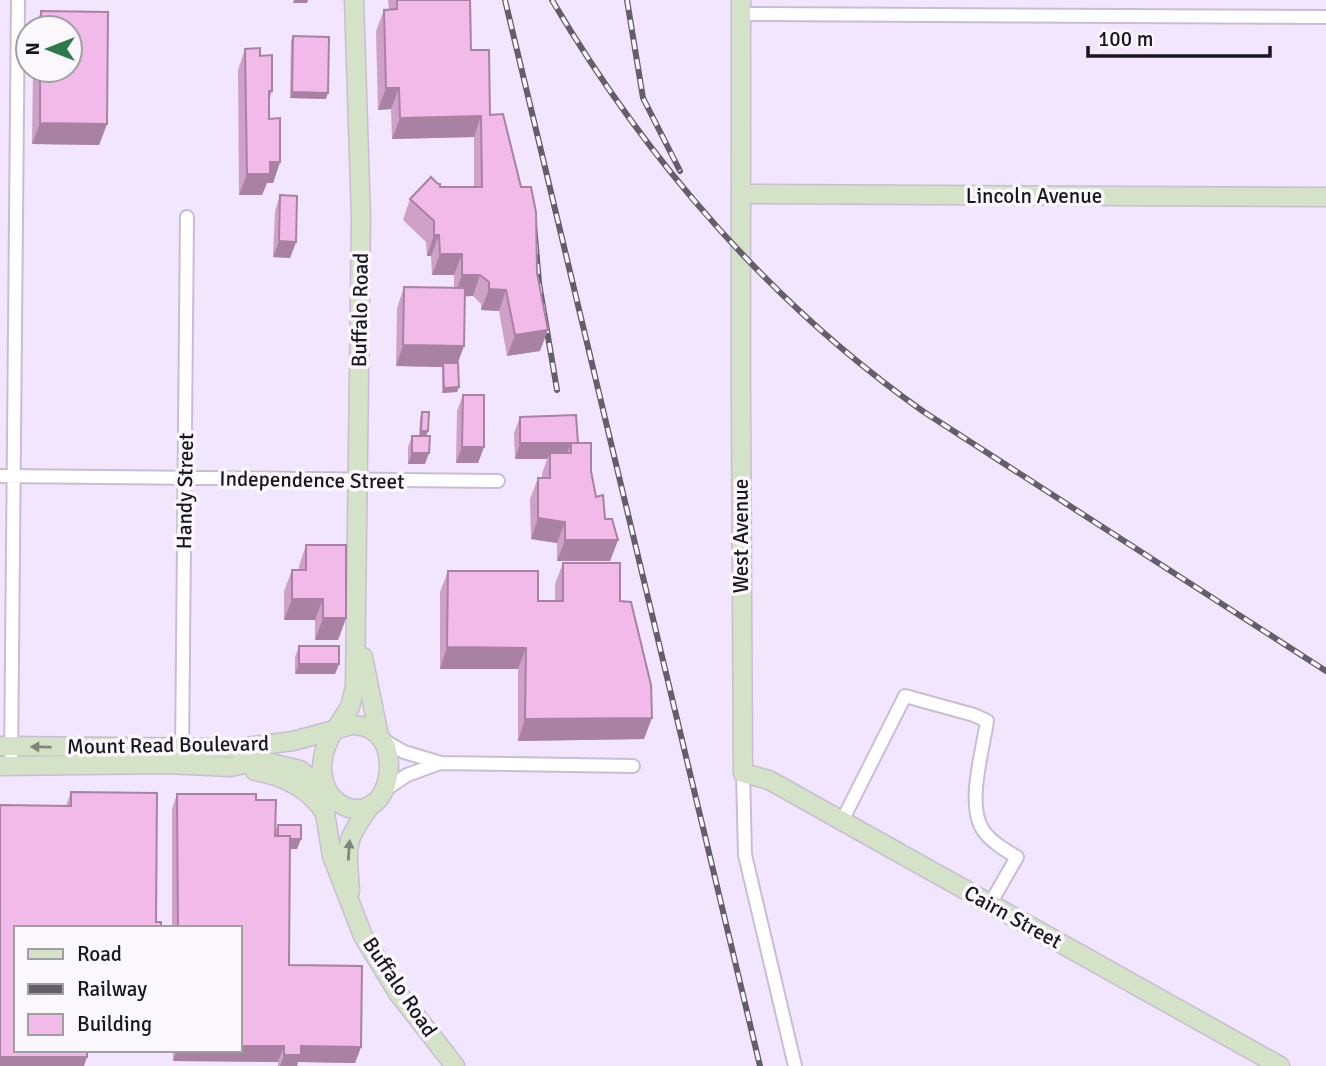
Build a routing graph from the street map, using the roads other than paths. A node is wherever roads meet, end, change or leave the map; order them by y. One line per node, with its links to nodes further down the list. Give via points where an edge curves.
1 (18, 0): 8 (street)
2 (354, 0): 10 (main road, Buffalo Road, via 360,218)
3 (741, 7): 4 (street); 5 (main road, West Avenue)
4 (1326, 17)
5 (742, 194): 6 (main road, Lincoln Avenue); 21 (main road, West Avenue)
6 (1326, 197)
7 (187, 217): 9 (street, Handy Street)
8 (7, 476): 9 (street, Independence Street); 15 (street)
9 (185, 478): 10 (street, Independence Street); 16 (street, Handy Street)
10 (358, 480): 11 (street, Independence Street); 12 (main road, Buffalo Road)
11 (498, 481)
12 (357, 619): 13 (main road, Buffalo Road, via 354,699); 14 (main road, Buffalo Road)
13 (335, 730): 14 (main road, via 359,725); 16 (main road, Mount Read Boulevard, via 266,746); 22 (main road, via 321,762)
14 (380, 737): 17 (street, via 404,752); 23 (main road, via 389,763)
15 (6, 746): 16 (main road, Mount Read Boulevard, one-way to 15); 18 (street)
16 (182, 756): 18 (main road, Mount Read Boulevard); 20 (main road, Mount Read Boulevard)
17 (440, 763): 19 (street); 23 (street, via 407,775)
18 (5, 766)
19 (633, 766)
20 (230, 767): 22 (main road, Mount Read Boulevard, via 282,764 303,772); 24 (main road, via 287,780 311,795)
21 (743, 773): 25 (main road, Cairn Street, via 769,780); 29 (street, West Avenue, via 745,855)
22 (325, 791): 23 (main road, via 344,807 358,809); 24 (main road, Buffalo Road)
23 (379, 797): 27 (main road, Buffalo Road, one-way to 23, via 350,837)
24 (325, 813): 27 (main road, Buffalo Road, via 335,869)
25 (842, 821): 26 (main road, Cairn Street); 26 (street, via 905,695 987,721 975,810 988,836 1017,857)
26 (990, 904): 30 (main road, Cairn Street)
27 (351, 905): 28 (main road, Buffalo Road, via 380,966)
28 (454, 1066)
29 (795, 1066)
30 (1280, 1066)

